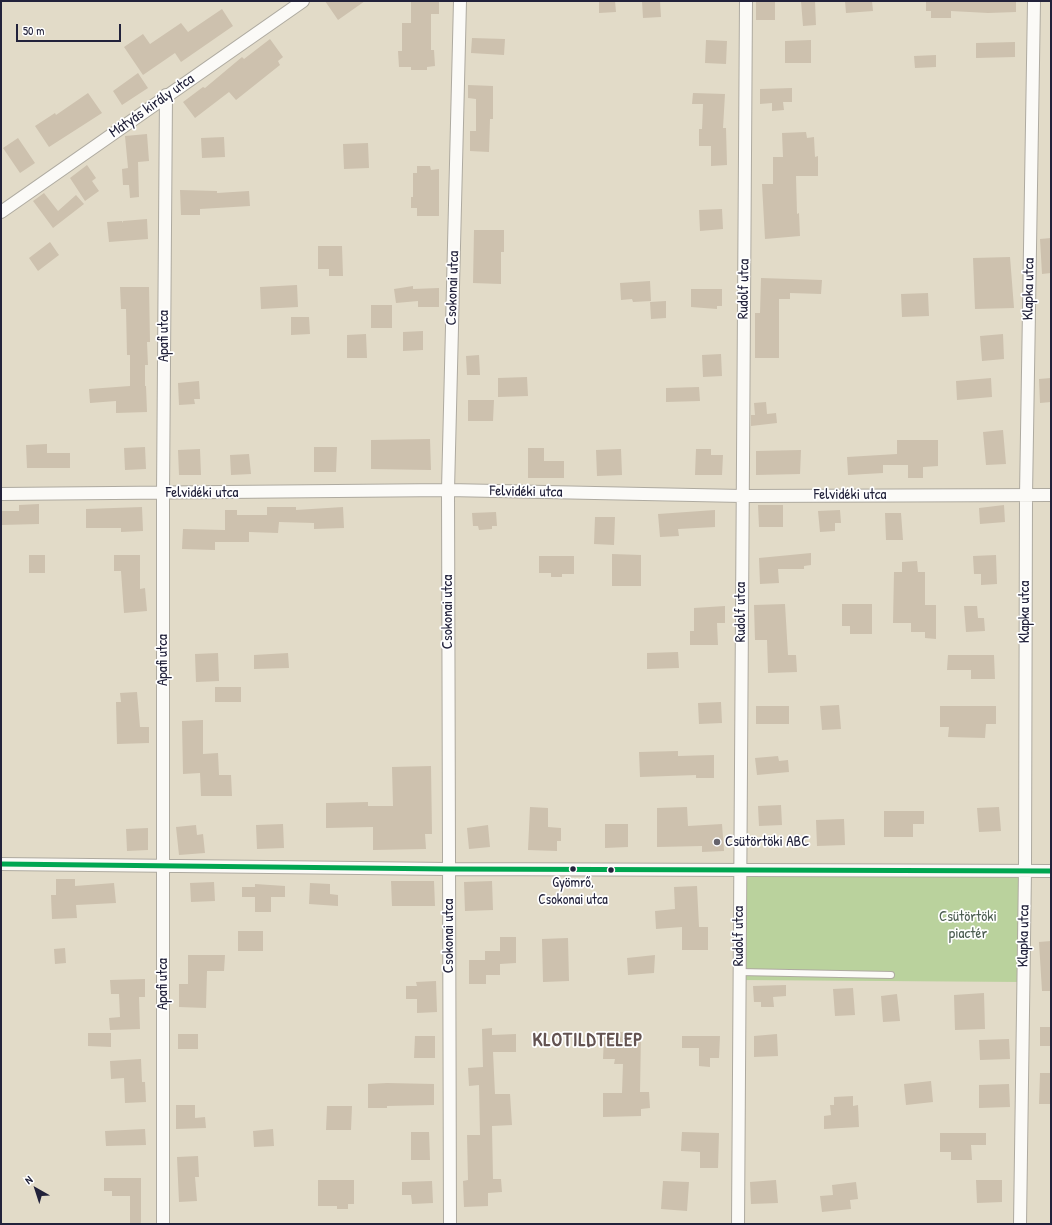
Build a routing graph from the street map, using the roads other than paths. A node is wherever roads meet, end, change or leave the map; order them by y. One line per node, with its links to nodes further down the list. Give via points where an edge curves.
1 (303, 1): 5 (street, Mátyás király utca)
2 (460, 1): 7 (street, Csokonai utca)
3 (746, 1): 12 (street, Rudolf utca)
4 (1034, 1): 10 (street, Klapka utca)
5 (166, 95): 6 (street, Mátyás király utca); 8 (street, Apafi utca)
6 (1, 212)
7 (448, 490): 8 (street, Felvidéki utca); 12 (street, Felvidéki utca); 15 (street, Csokonai utca)
8 (163, 493): 9 (street, Felvidéki utca); 14 (street, Apafi utca)
9 (1, 494)
10 (1026, 495): 11 (street, Felvidéki utca); 12 (street, Felvidéki utca); 17 (street, Klapka utca)
11 (1051, 495)
12 (742, 496): 16 (street, Rudolf utca)
13 (1, 864): 14 (street)
14 (164, 865): 15 (street); 21 (street, Apafi utca)
15 (448, 869): 16 (street); 22 (street, Csokonai utca)
16 (740, 870): 17 (street); 19 (street, Rudolf utca)
17 (1025, 870): 18 (street); 24 (street, Klapka utca)
18 (1051, 871)
19 (739, 972): 20 (lane); 23 (street, Rudolf utca)
20 (891, 975)
21 (163, 1224)
22 (450, 1224)
23 (738, 1224)
24 (1020, 1224)

